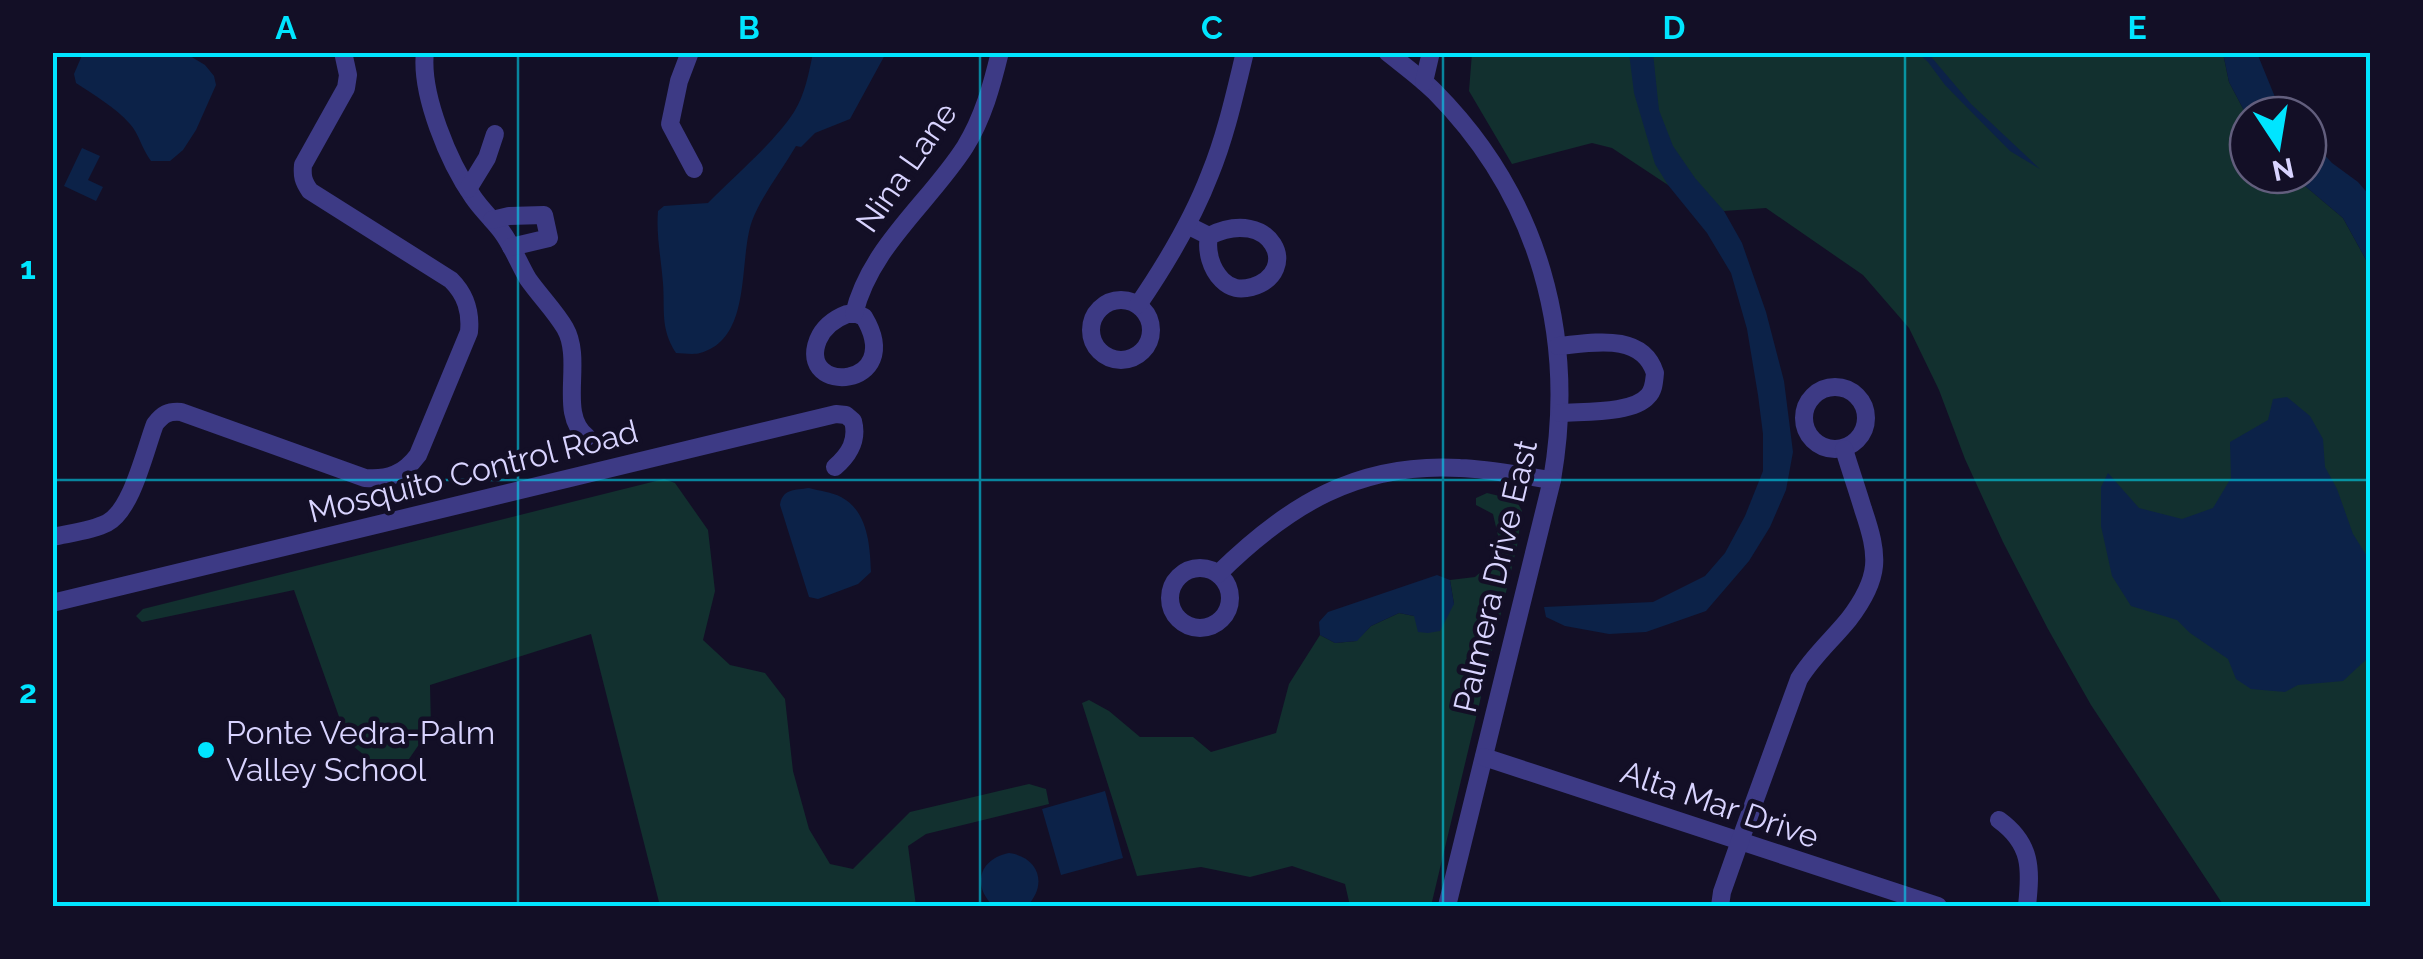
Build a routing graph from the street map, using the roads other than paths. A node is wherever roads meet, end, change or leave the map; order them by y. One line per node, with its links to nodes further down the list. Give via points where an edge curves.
1 (343, 52): 24 (street, via 346,88 304,164 304,182 451,280 470,318 418,455 397,474 364,478 172,411 155,424 129,496 112,520)
2 (425, 52): 11 (street, via 435,116)
3 (690, 52): 10 (street, via 670,124)
4 (1000, 52): 17 (street, Nina Lane, via 966,145 884,250)
5 (1245, 52): 13 (street, via 1225,132)
6 (1387, 52): 8 (street, Palmera Drive East)
7 (1431, 52): 8 (street)
8 (1424, 82): 18 (street, Palmera Drive East, via 1462,122 1512,198 1542,270)
9 (495, 134): 11 (street)
10 (694, 169)
11 (468, 189): 12 (street)
12 (492, 220): 15 (street); 15 (street, via 544,215 549,238)
13 (1187, 225): 14 (street); 16 (street)
14 (1209, 236)
15 (511, 247): 20 (street, via 571,341 573,418)
16 (1138, 306)
17 (854, 314)
18 (1558, 346): 19 (street, Palmera Drive East); 19 (street, via 1622,344 1645,354 1656,373 1644,401)
19 (1560, 413): 23 (street, Palmera Drive East)
20 (587, 437)
21 (1844, 449): 29 (street, via 1875,545 1872,577 1799,680)
22 (834, 466): 26 (street, Mosquito Control Road, via 854,444 853,420 846,415)
23 (1552, 480): 25 (street, via 1437,467 1362,478 1291,512); 27 (street, Palmera Drive East)
24 (52, 537)
25 (1218, 574)
26 (52, 603)
27 (1484, 757): 29 (street, Alta Mar Drive); 30 (street, Palmera Drive East)
28 (1999, 820): 33 (street, via 2029,861)
29 (1740, 841): 31 (street); 32 (street, Alta Mar Drive)
30 (1447, 906)
31 (1720, 906)
32 (1938, 906)
33 (2027, 906)

